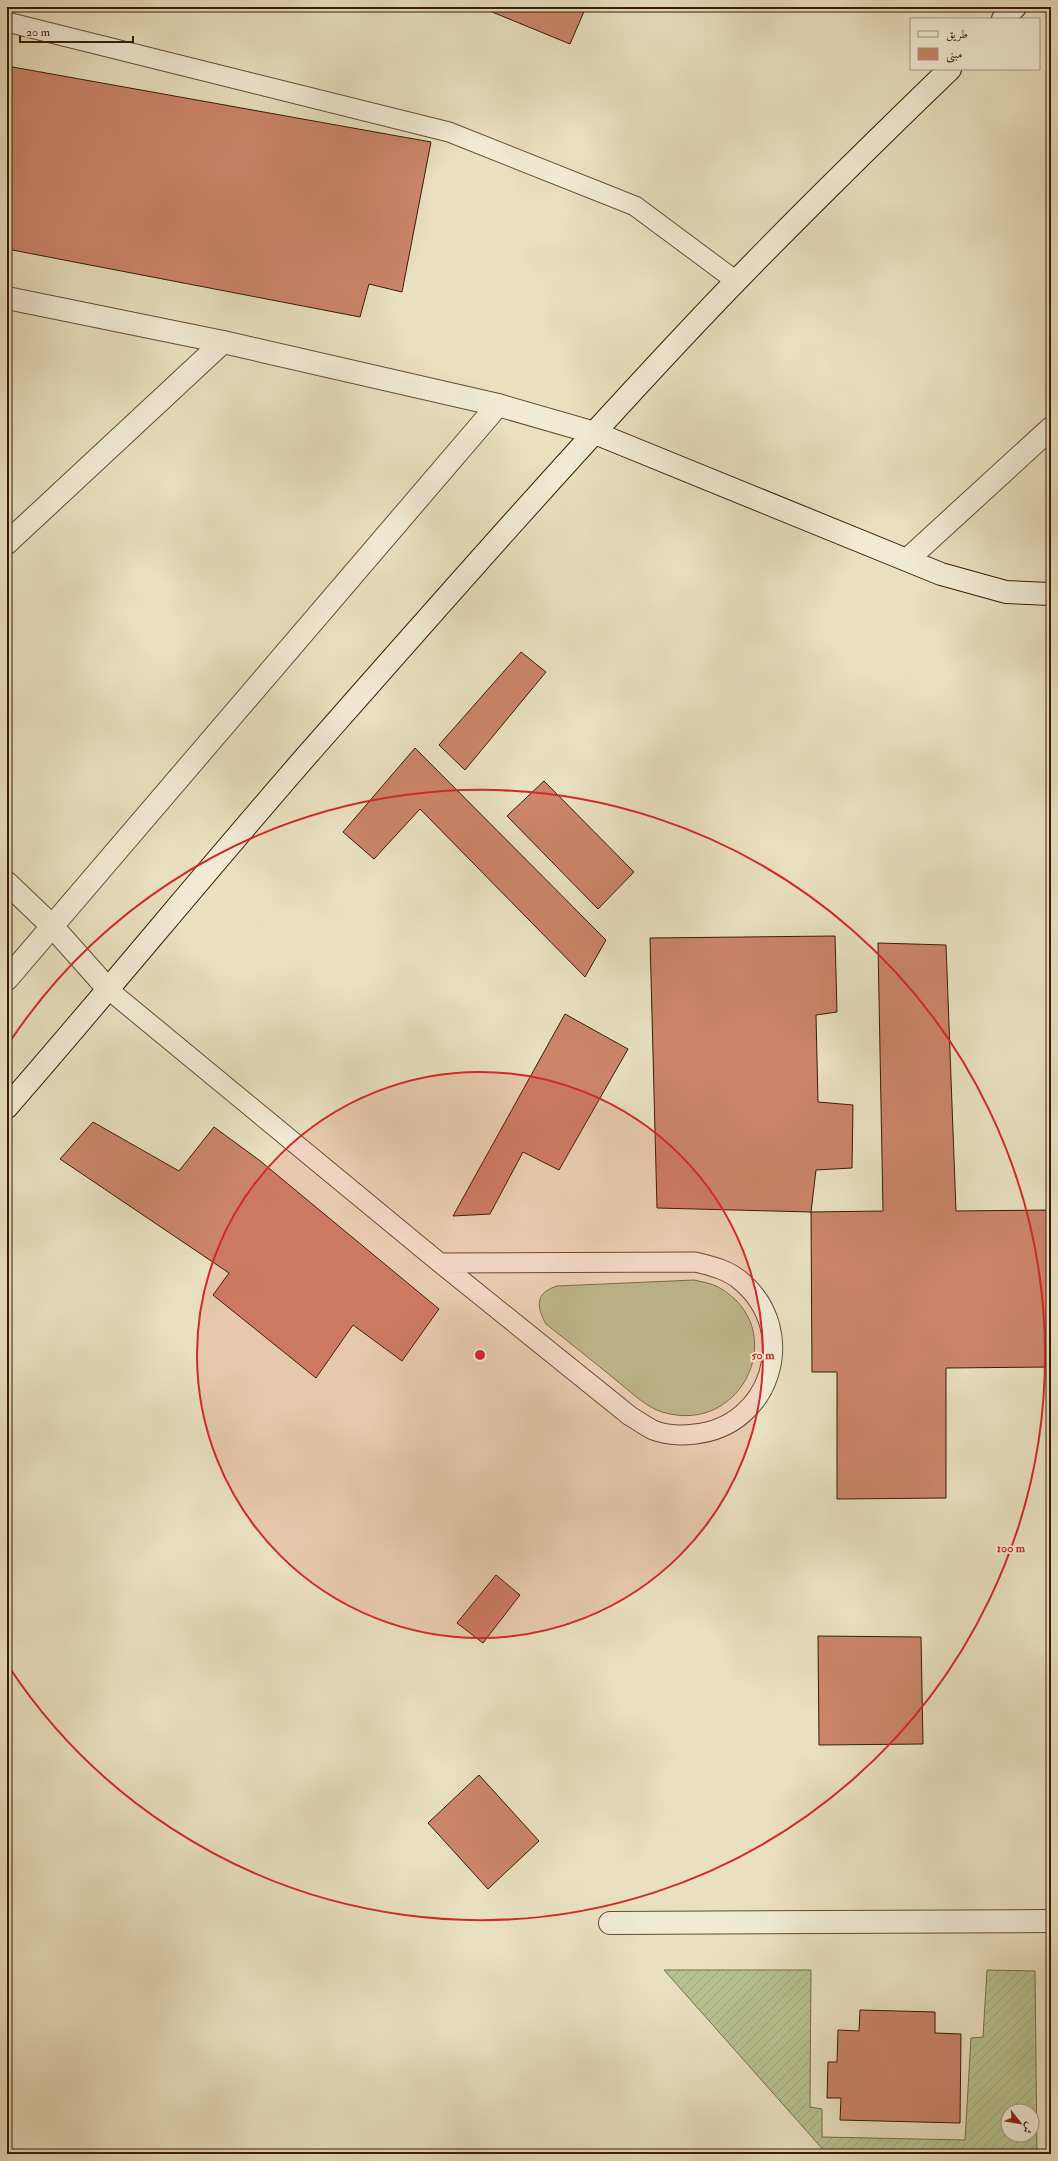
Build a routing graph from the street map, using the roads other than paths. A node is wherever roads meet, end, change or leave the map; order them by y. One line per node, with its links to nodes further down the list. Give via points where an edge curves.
1 (1015, 7): 2 (street)
2 (1004, 18)
3 (7, 22): 5 (lane, via 449,132 635,206)
4 (949, 70): 5 (street)
5 (736, 281): 10 (street)
6 (7, 298): 7 (street)
7 (223, 342): 8 (street); 11 (street)
8 (498, 405): 10 (street); 15 (street)
9 (1051, 428): 12 (street)
10 (594, 433): 12 (street); 17 (street, via 307,756)
11 (7, 543)
12 (908, 559): 13 (street, via 941,574 1006,592)
13 (1051, 594)
14 (7, 883): 15 (street)
15 (52, 926): 16 (street); 17 (street)
16 (7, 979)
17 (109, 990): 18 (street); 19 (lane)
18 (7, 1107)
19 (440, 1263): 19 (lane, via 630,1416 653,1430 680,1436 708,1433 734,1422 755,1403 769,1378 773,1349 770,1324 759,1300 742,1281 720,1268 695,1262)
20 (1051, 1921): 21 (street)
21 (610, 1923)

